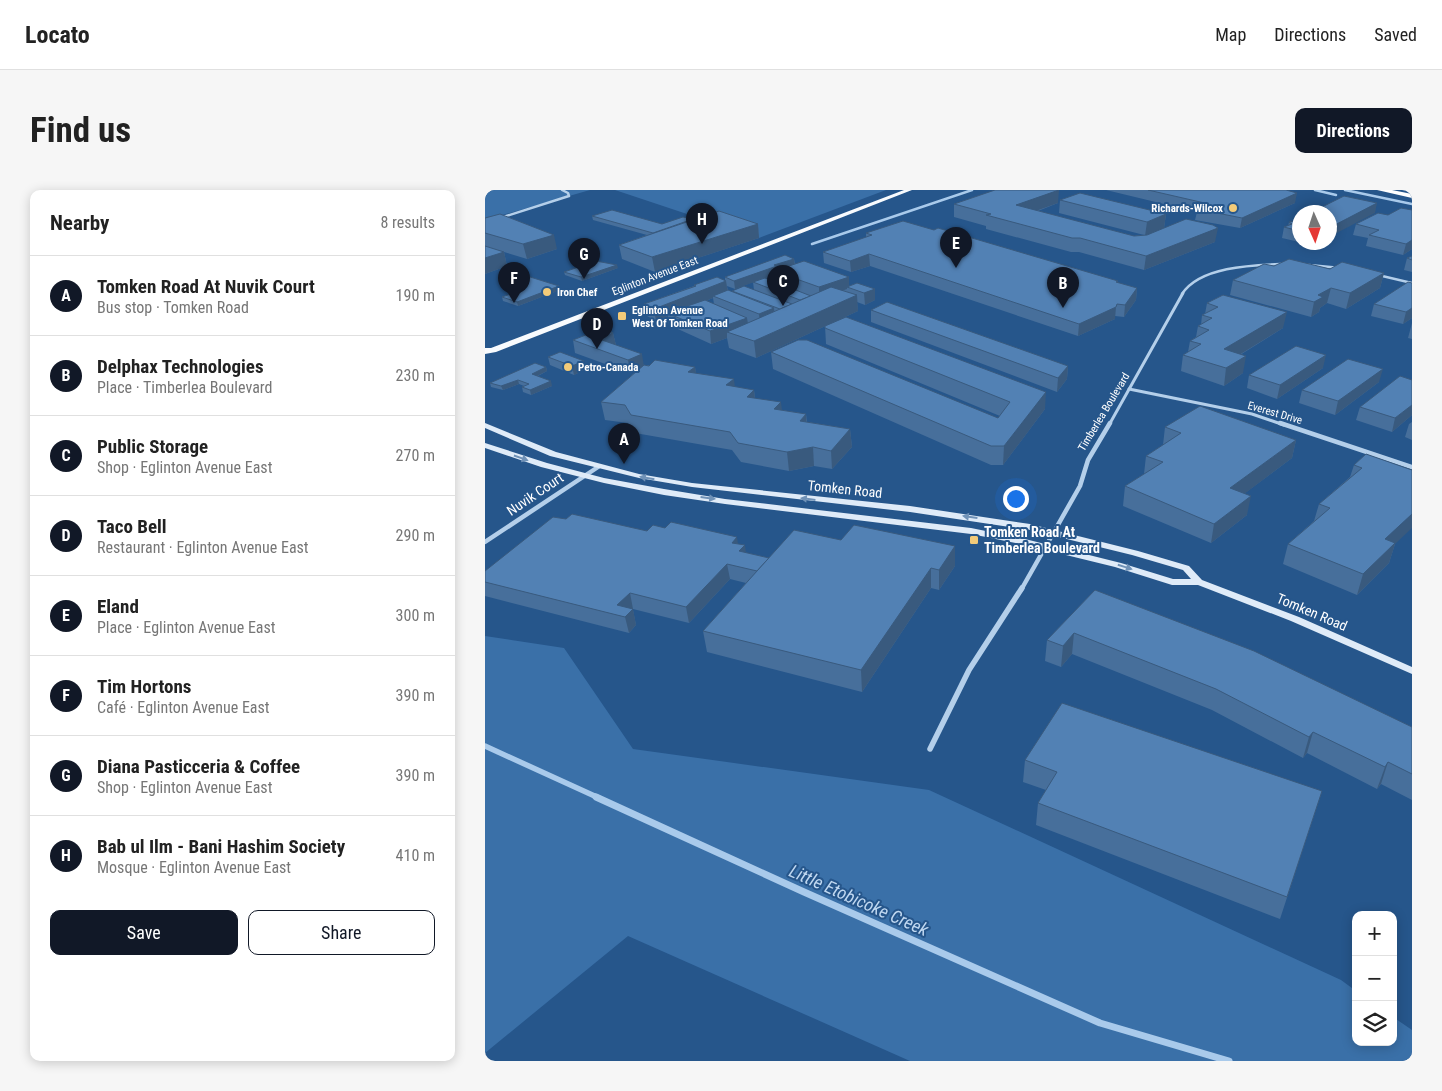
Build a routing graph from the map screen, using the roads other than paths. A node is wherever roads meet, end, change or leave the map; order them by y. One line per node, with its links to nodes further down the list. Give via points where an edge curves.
1 (562, 190): 5 (street, via 570,195)
2 (909, 190): 11 (main road, Eglinton Avenue East)
3 (1381, 190): 4 (highway)
4 (1412, 196)
5 (495, 219)
6 (1287, 264): 13 (street, Timberlea Boulevard, via 1220,272 1189,286)
7 (1306, 265): 8 (street)
8 (1349, 269)
9 (1374, 273): 10 (street)
10 (1412, 282)
11 (489, 350): 12 (main road, Eglinton Avenue East)
12 (485, 358)
13 (1129, 389): 17 (street, Everest Drive, via 1252,414); 19 (street, Timberlea Boulevard, via 1087,460 1080,486)
14 (485, 425): 16 (main road, Tomken Road, via 553,454)
15 (485, 445): 18 (main road, Tomken Road, one-way to 18)
16 (598, 467): 18 (street, Nuvik Court); 19 (main road, Tomken Road, one-way to 16, via 957,515 692,485)
17 (1412, 467)
18 (582, 476): 20 (street, Nuvik Court); 21 (main road, Tomken Road, one-way to 21, via 701,498 918,522)
19 (1052, 532): 21 (street, Timberlea Boulevard); 22 (main road, Tomken Road, via 1186,568)
20 (485, 542)
21 (1044, 546): 22 (main road, Tomken Road, one-way to 22, via 1172,582); 24 (street, Timberlea Boulevard, via 1010,609 969,670)
22 (1199, 582): 23 (main road, Tomken Road, via 1295,619)
23 (1412, 671)
24 (930, 749)

